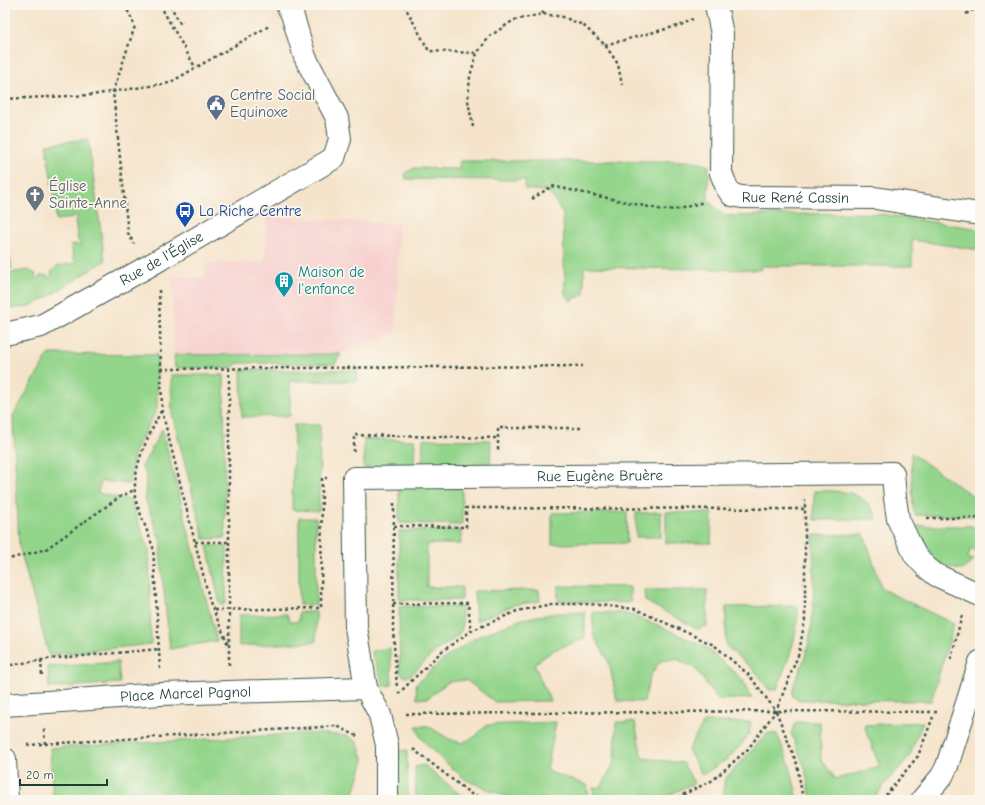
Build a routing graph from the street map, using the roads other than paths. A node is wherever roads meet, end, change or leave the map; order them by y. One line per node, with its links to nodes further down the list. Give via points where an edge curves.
1 (716, 6): 3 (street, Rue René Cassin, via 722,34 721,172 726,188 732,195 875,198)
2 (295, 8): 4 (street, Rue de l'Église, via 305,57 337,118 340,139 334,158 148,268 41,326)
3 (980, 214)
4 (5, 334)
5 (974, 592): 7 (street, Rue Eugène Bruère, via 936,575 915,555 898,519 893,473 354,478 356,627)
6 (980, 662): 12 (street, via 947,766)
7 (366, 688): 8 (street, Place Marcel Pagnol, via 161,694); 11 (street, via 380,715 387,745)
8 (5, 704)
9 (13, 752): 10 (street)
10 (7, 800)
11 (387, 800)
12 (922, 800)

